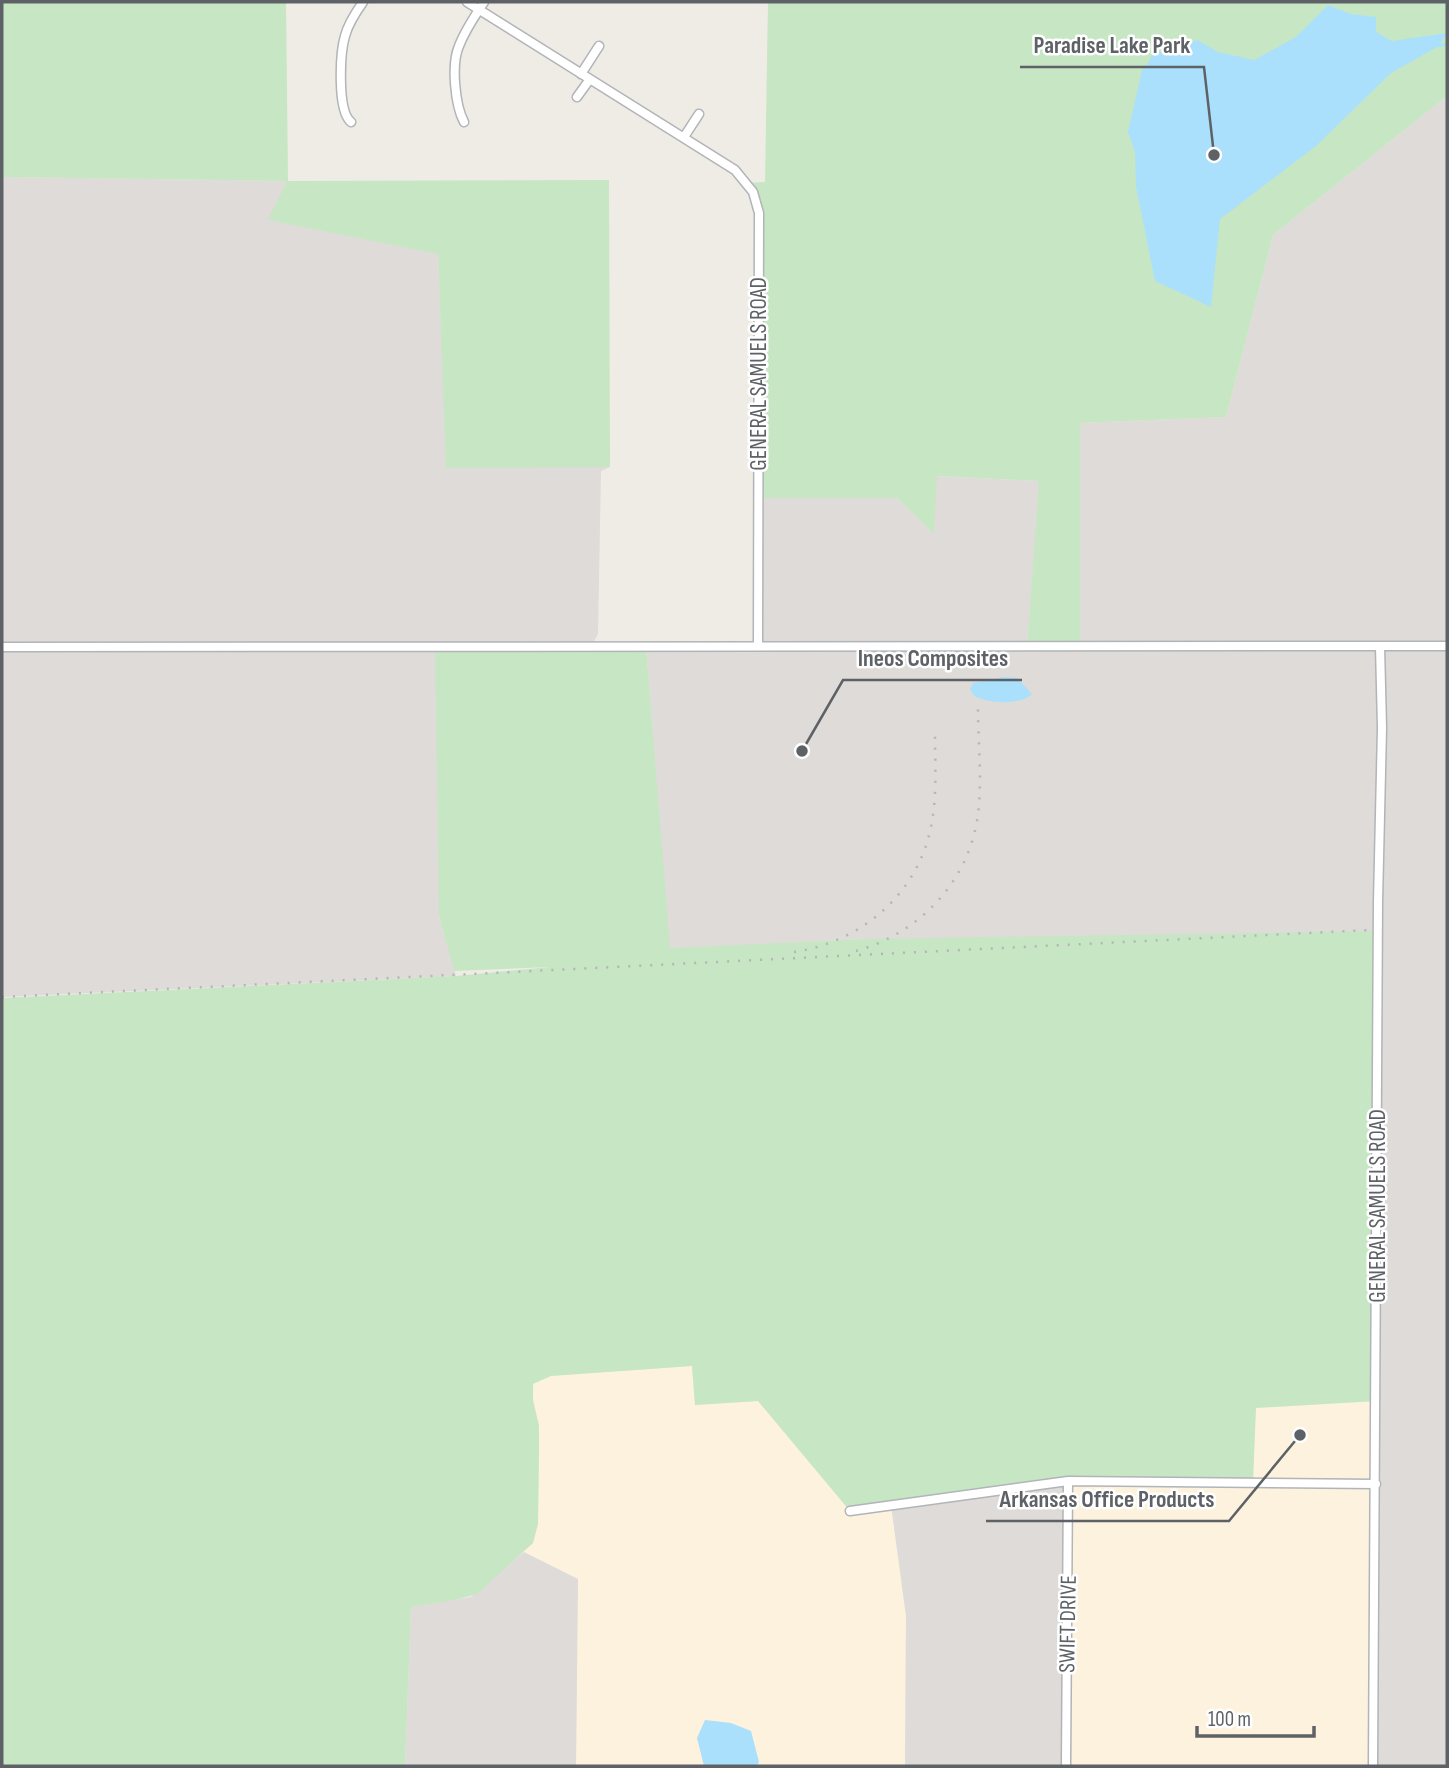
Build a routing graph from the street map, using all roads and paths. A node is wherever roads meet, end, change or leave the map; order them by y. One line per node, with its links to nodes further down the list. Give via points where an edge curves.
1 (363, 2): 9 (street, via 343,44 342,106)
2 (467, 2): 3 (street, GENERAL SAMUELS ROAD)
3 (482, 5): 5 (street, GENERAL SAMUELS ROAD); 10 (street, via 457,48 456,99)
4 (599, 46): 5 (street)
5 (581, 74): 6 (street, GENERAL SAMUELS ROAD)
6 (590, 79): 7 (street); 11 (street, GENERAL SAMUELS ROAD)
7 (578, 97)
8 (699, 114): 11 (street)
9 (351, 122)
10 (464, 122)
11 (684, 137): 12 (street, GENERAL SAMUELS ROAD, via 740,175 753,192 759,213)
12 (758, 645): 13 (street); 15 (street)
13 (1380, 646): 14 (street); 17 (street, GENERAL SAMUELS ROAD)
14 (1447, 646)
15 (2, 647)
16 (1068, 1482): 17 (street); 18 (street); 19 (street, SWIFT DRIVE)
17 (1376, 1484): 20 (street, GENERAL SAMUELS ROAD)
18 (850, 1511)
19 (1066, 1766)
20 (1373, 1766)

